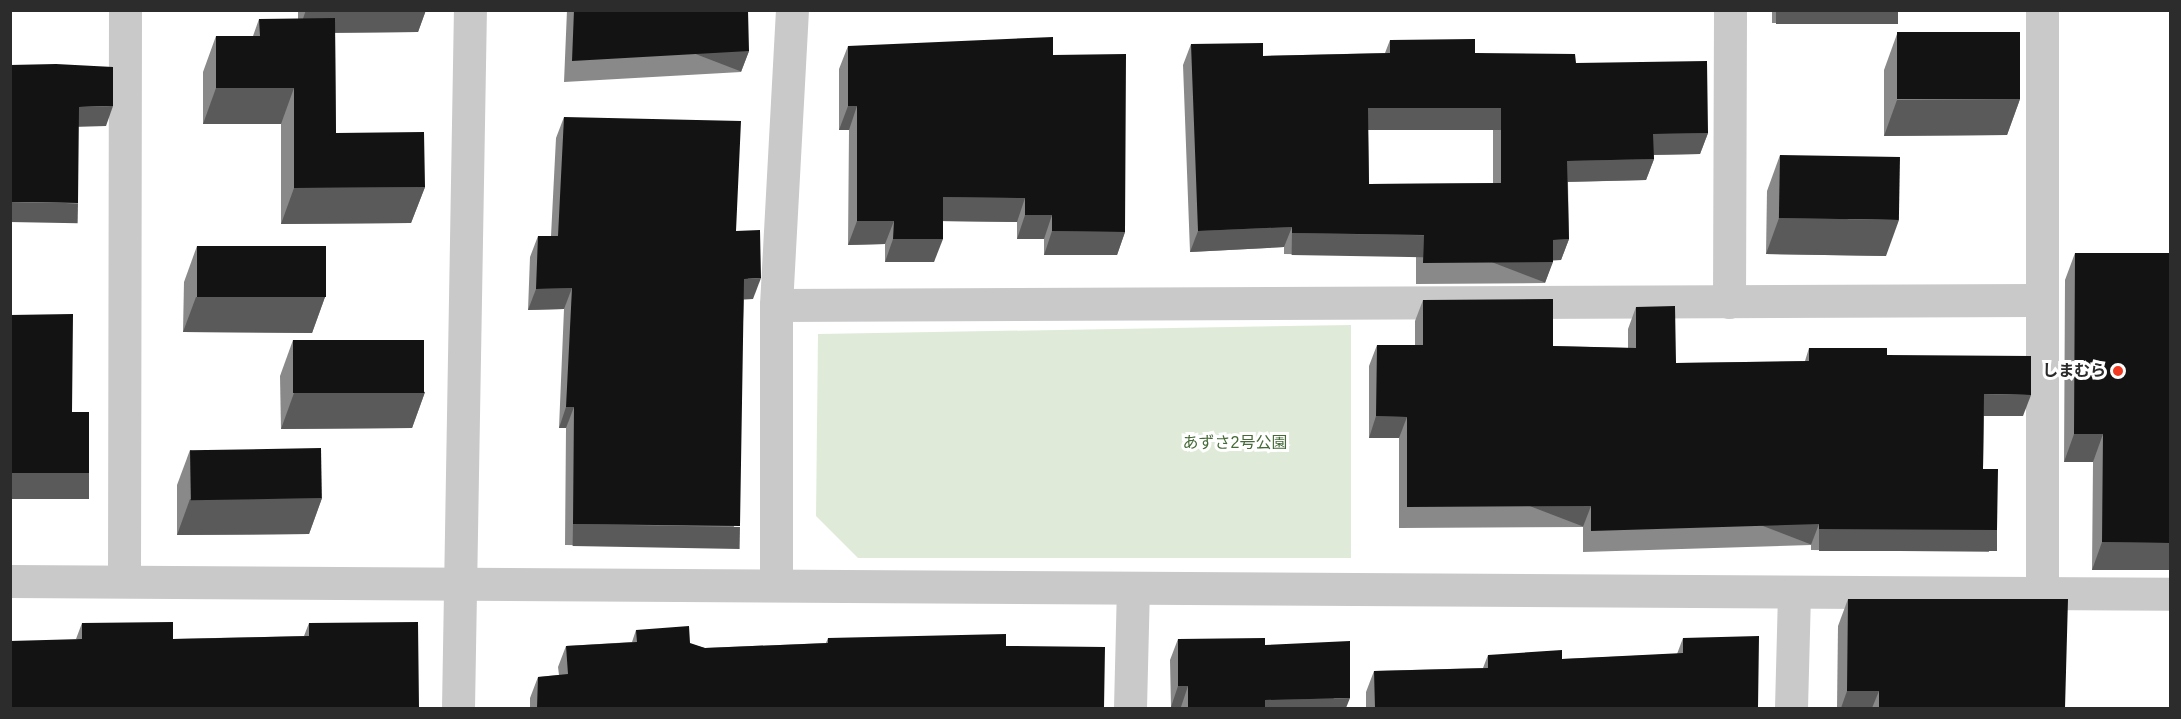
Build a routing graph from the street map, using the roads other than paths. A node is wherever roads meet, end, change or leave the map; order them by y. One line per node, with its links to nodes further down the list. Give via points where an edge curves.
1 (125, 10): 10 (street)
2 (470, 10): 11 (street)
3 (792, 10): 8 (street)
4 (1730, 10): 7 (street)
5 (2042, 10): 6 (street)
6 (2042, 300): 7 (street); 16 (street)
7 (1729, 302): 8 (street)
8 (776, 304): 12 (street)
9 (10, 581): 10 (street)
10 (124, 581): 11 (street)
11 (460, 582): 12 (street); 17 (street)
12 (776, 585): 13 (street)
13 (1132, 588): 14 (street); 18 (street)
14 (1794, 593): 16 (street); 19 (street)
15 (2170, 594): 16 (street)
16 (2042, 596)
17 (458, 708)
18 (1130, 708)
19 (1791, 708)

